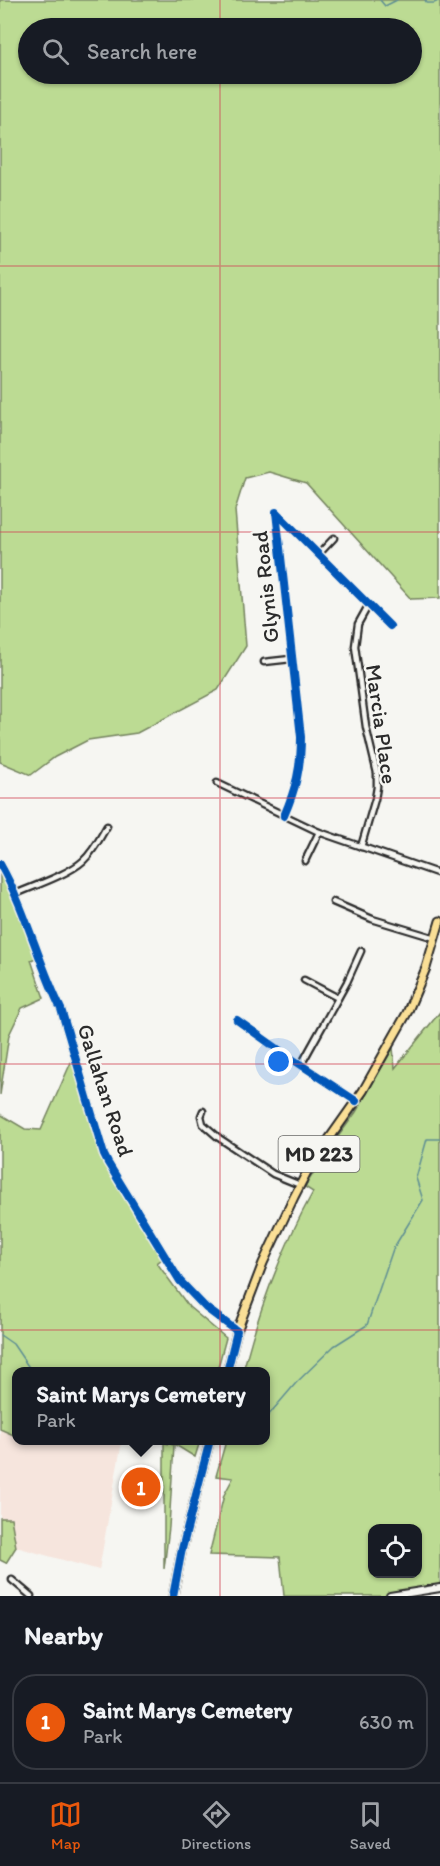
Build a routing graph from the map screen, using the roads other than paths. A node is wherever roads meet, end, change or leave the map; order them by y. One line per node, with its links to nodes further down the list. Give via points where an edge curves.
1 (334, 538): 2 (street)
2 (318, 555): 3 (street, Glynis Road); 5 (street, Glynis Road, via 276,512)
3 (368, 606): 4 (street, Glynis Road); 11 (street, Marcia Place, via 358,624 355,646 377,787)
4 (390, 626)
5 (291, 659): 6 (street); 8 (street, Glynis Road, via 301,756 295,790)
6 (264, 662)
7 (217, 783): 8 (street)
8 (284, 816): 10 (street)
9 (107, 826): 15 (street, via 83,861)
10 (319, 832): 11 (street); 12 (street)
11 (361, 847): 14 (street)
12 (305, 861)
13 (0, 864): 15 (street, Gallahan Road)
14 (440, 874)
15 (15, 894): 27 (street, Gallahan Road, via 60,1009 108,1163 180,1281 206,1308)
16 (333, 902): 18 (street)
17 (440, 921): 18 (main road, MD 223)
18 (435, 938): 24 (main road, MD 223, via 407,1012)
19 (361, 951): 21 (street)
20 (304, 980): 21 (street)
21 (338, 998): 23 (street)
22 (237, 1020): 23 (street)
23 (302, 1065): 24 (street)
24 (356, 1101): 26 (main road, MD 223)
25 (203, 1111): 26 (street, via 203,1124 219,1138 273,1174)
26 (300, 1185): 27 (main road, MD 223, via 263,1263)
27 (237, 1331): 28 (main road, MD 223)
28 (228, 1367)
29 (209, 1445): 33 (main road)
30 (12, 1580): 32 (street)
31 (440, 1588): 34 (street)
32 (32, 1596)
33 (173, 1596)
34 (390, 1596)

